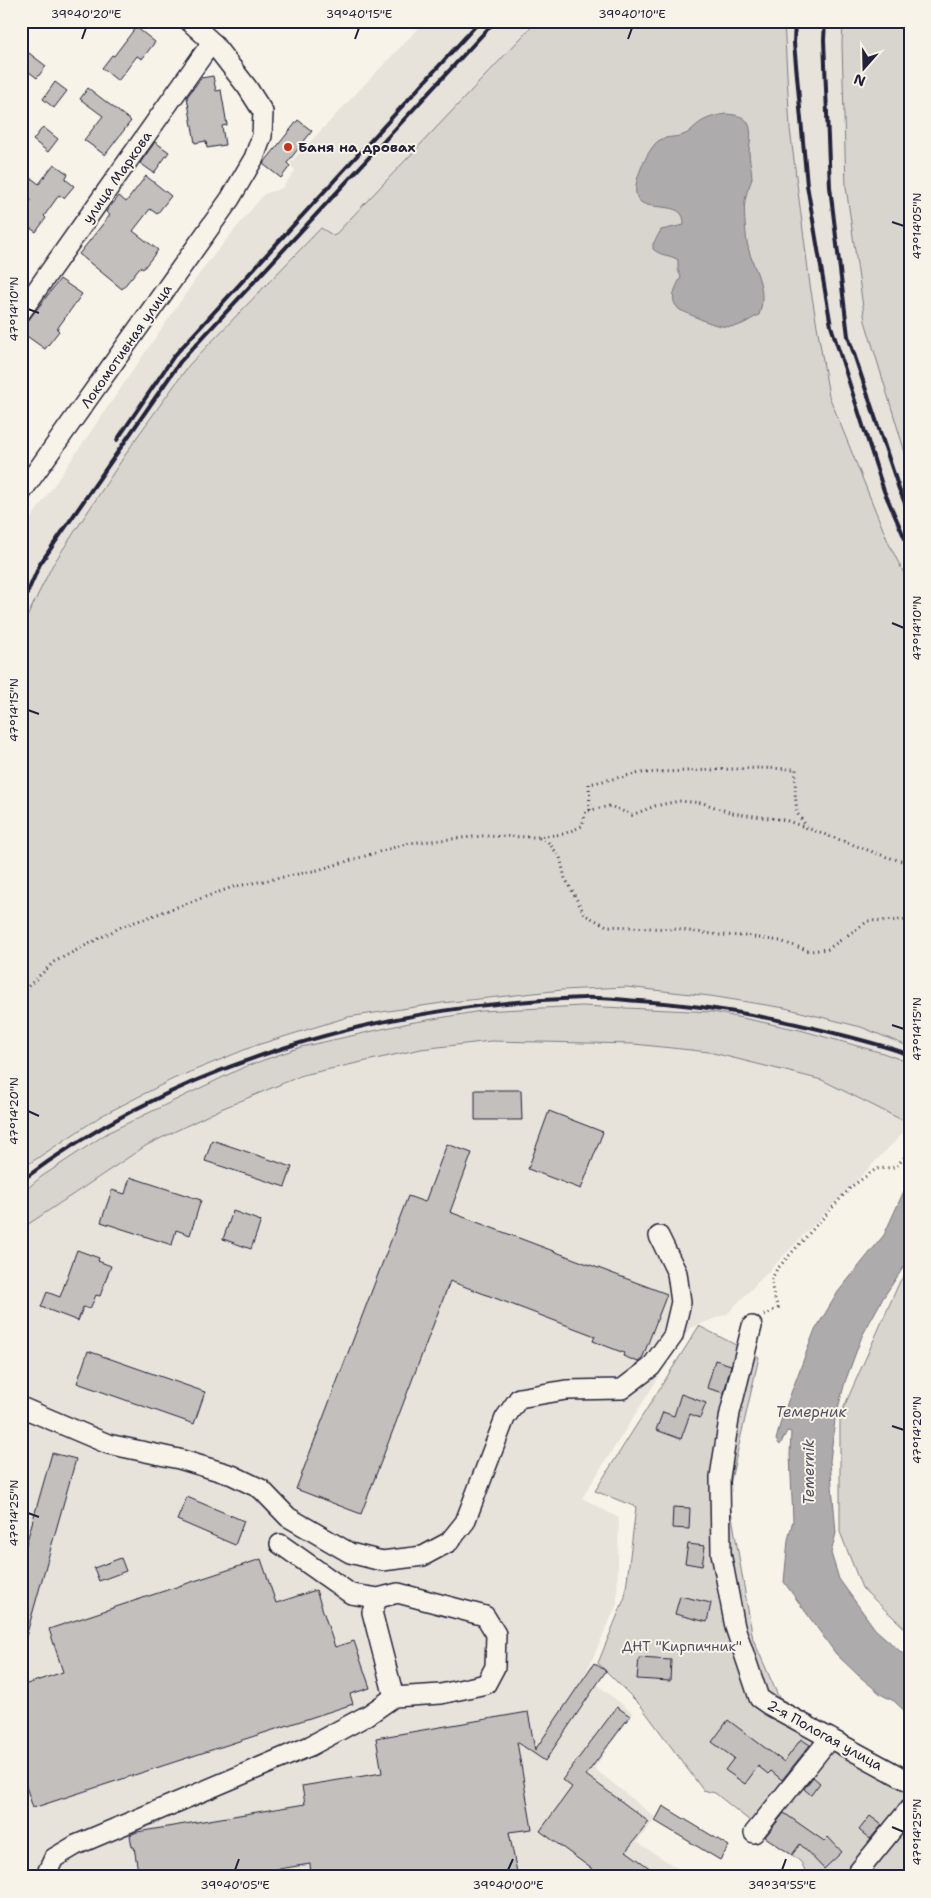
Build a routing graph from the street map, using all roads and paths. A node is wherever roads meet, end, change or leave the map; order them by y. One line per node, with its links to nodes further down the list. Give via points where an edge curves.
1 (196, 23): 2 (street, Локомотивная улица)
2 (212, 42): 3 (street, улица Маркова); 4 (street, Локомотивная улица, via 263,112 262,136 254,158 230,200)
3 (21, 312)
4 (21, 493)
5 (590, 810): 6 (path, via 610,806 632,814 679,802 703,803 732,813 785,820); 6 (path, via 589,784 640,773 758,768 796,770 797,813); 7 (path, via 586,811 582,826 564,834)
6 (808, 828): 8 (path, via 887,857)
7 (537, 837): 9 (path, via 548,842 560,857 565,878 585,915 607,926 746,936 780,941 810,951 828,949 868,921); 10 (path, via 483,836 409,843 318,870 233,887 121,928 54,962)
8 (910, 862)
9 (910, 920)
10 (21, 993)
11 (910, 1151): 13 (path, via 896,1167 876,1169 851,1187 778,1269 771,1280 778,1308)
12 (659, 1236): 14 (street, via 677,1273 682,1302 673,1336 651,1367 622,1389 566,1390 519,1398 505,1418 465,1522 449,1542 423,1556 382,1561 350,1553 288,1517 261,1489 232,1475 108,1444)
13 (752, 1326): 18 (street, 2-я Пологая улица, via 730,1413 720,1477 721,1553 735,1627 759,1698)
14 (21, 1407)
15 (280, 1544): 16 (street, via 351,1594)
16 (378, 1598): 17 (street, via 372,1612); 17 (street, via 398,1593 485,1616 496,1634 495,1667 486,1684 441,1694)
17 (394, 1697): 22 (street, via 368,1716 310,1746 76,1845 54,1858)
18 (830, 1738): 19 (street, 2-я Пологая улица); 21 (street)
19 (910, 1782)
20 (910, 1808): 23 (street)
21 (754, 1833)
22 (45, 1877)
23 (854, 1877)

